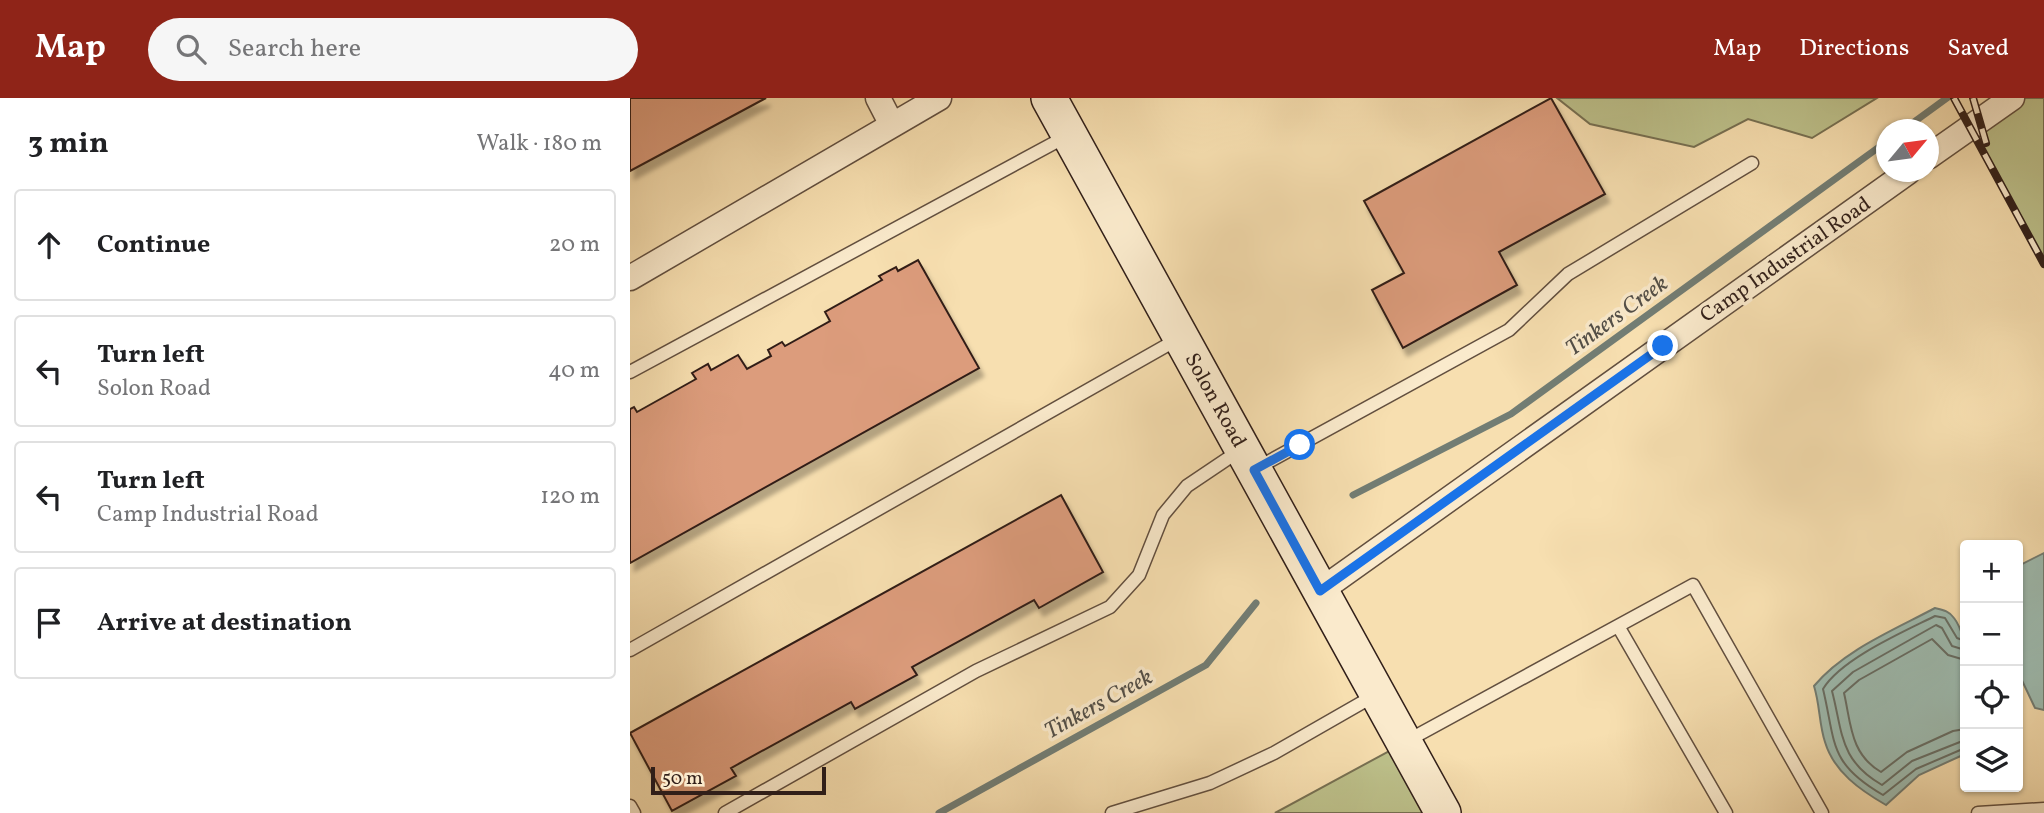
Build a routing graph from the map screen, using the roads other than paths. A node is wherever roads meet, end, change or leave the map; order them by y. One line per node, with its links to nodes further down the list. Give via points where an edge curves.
1 (878, 98): 5 (street)
2 (939, 98): 5 (street)
3 (1049, 98): 6 (street, Solon Road)
4 (2012, 98): 7 (street)
5 (892, 125): 10 (street)
6 (1070, 135): 11 (street, Solon Road); 12 (lane)
7 (1939, 149)
8 (1752, 163): 13 (lane, via 1568,274 1509,330)
9 (1894, 182): 14 (street, Camp Industrial Road)
10 (630, 278)
11 (1181, 338): 13 (street, Solon Road); 16 (lane)
12 (630, 372)
13 (1248, 460): 14 (street, Solon Road); 22 (lane, via 1187,486 1163,515 1139,575 1110,607 976,671)
14 (1320, 591): 17 (street, Solon Road)
15 (1618, 626): 18 (lane); 25 (lane); 26 (lane, via 1693,585)
16 (630, 650)
17 (1377, 694): 18 (street, Solon Road); 23 (lane, via 1274,753 1210,783)
18 (1404, 743): 24 (street, Solon Road)
19 (630, 806): 21 (lane)
20 (2044, 808): 27 (lane)
21 (635, 813)
22 (725, 813)
23 (1112, 813)
24 (1443, 813)
25 (1726, 813)
26 (1822, 813)
27 (1979, 813)

